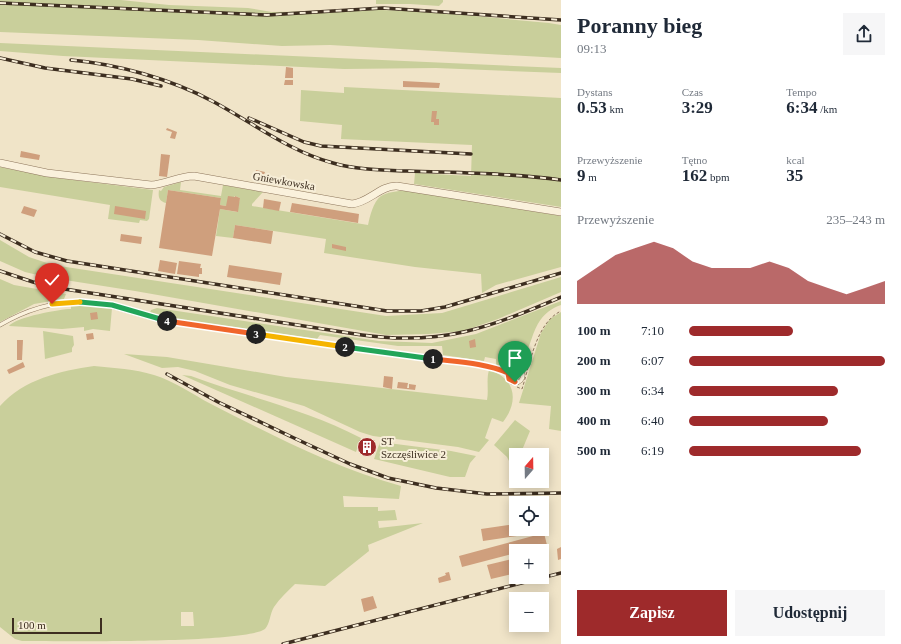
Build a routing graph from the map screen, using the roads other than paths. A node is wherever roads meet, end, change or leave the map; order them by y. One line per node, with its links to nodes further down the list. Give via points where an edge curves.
1 (0, 163): 2 (street, Gniewkowska, via 47,173 151,185 194,176 352,204 397,186)
2 (561, 212)
3 (0, 325): 4 (lane, via 20,314 41,307 64,303 95,303 112,305 164,321 484,366)
4 (508, 373): 4 (lane, via 513,382 520,381 523,377 517,367)

